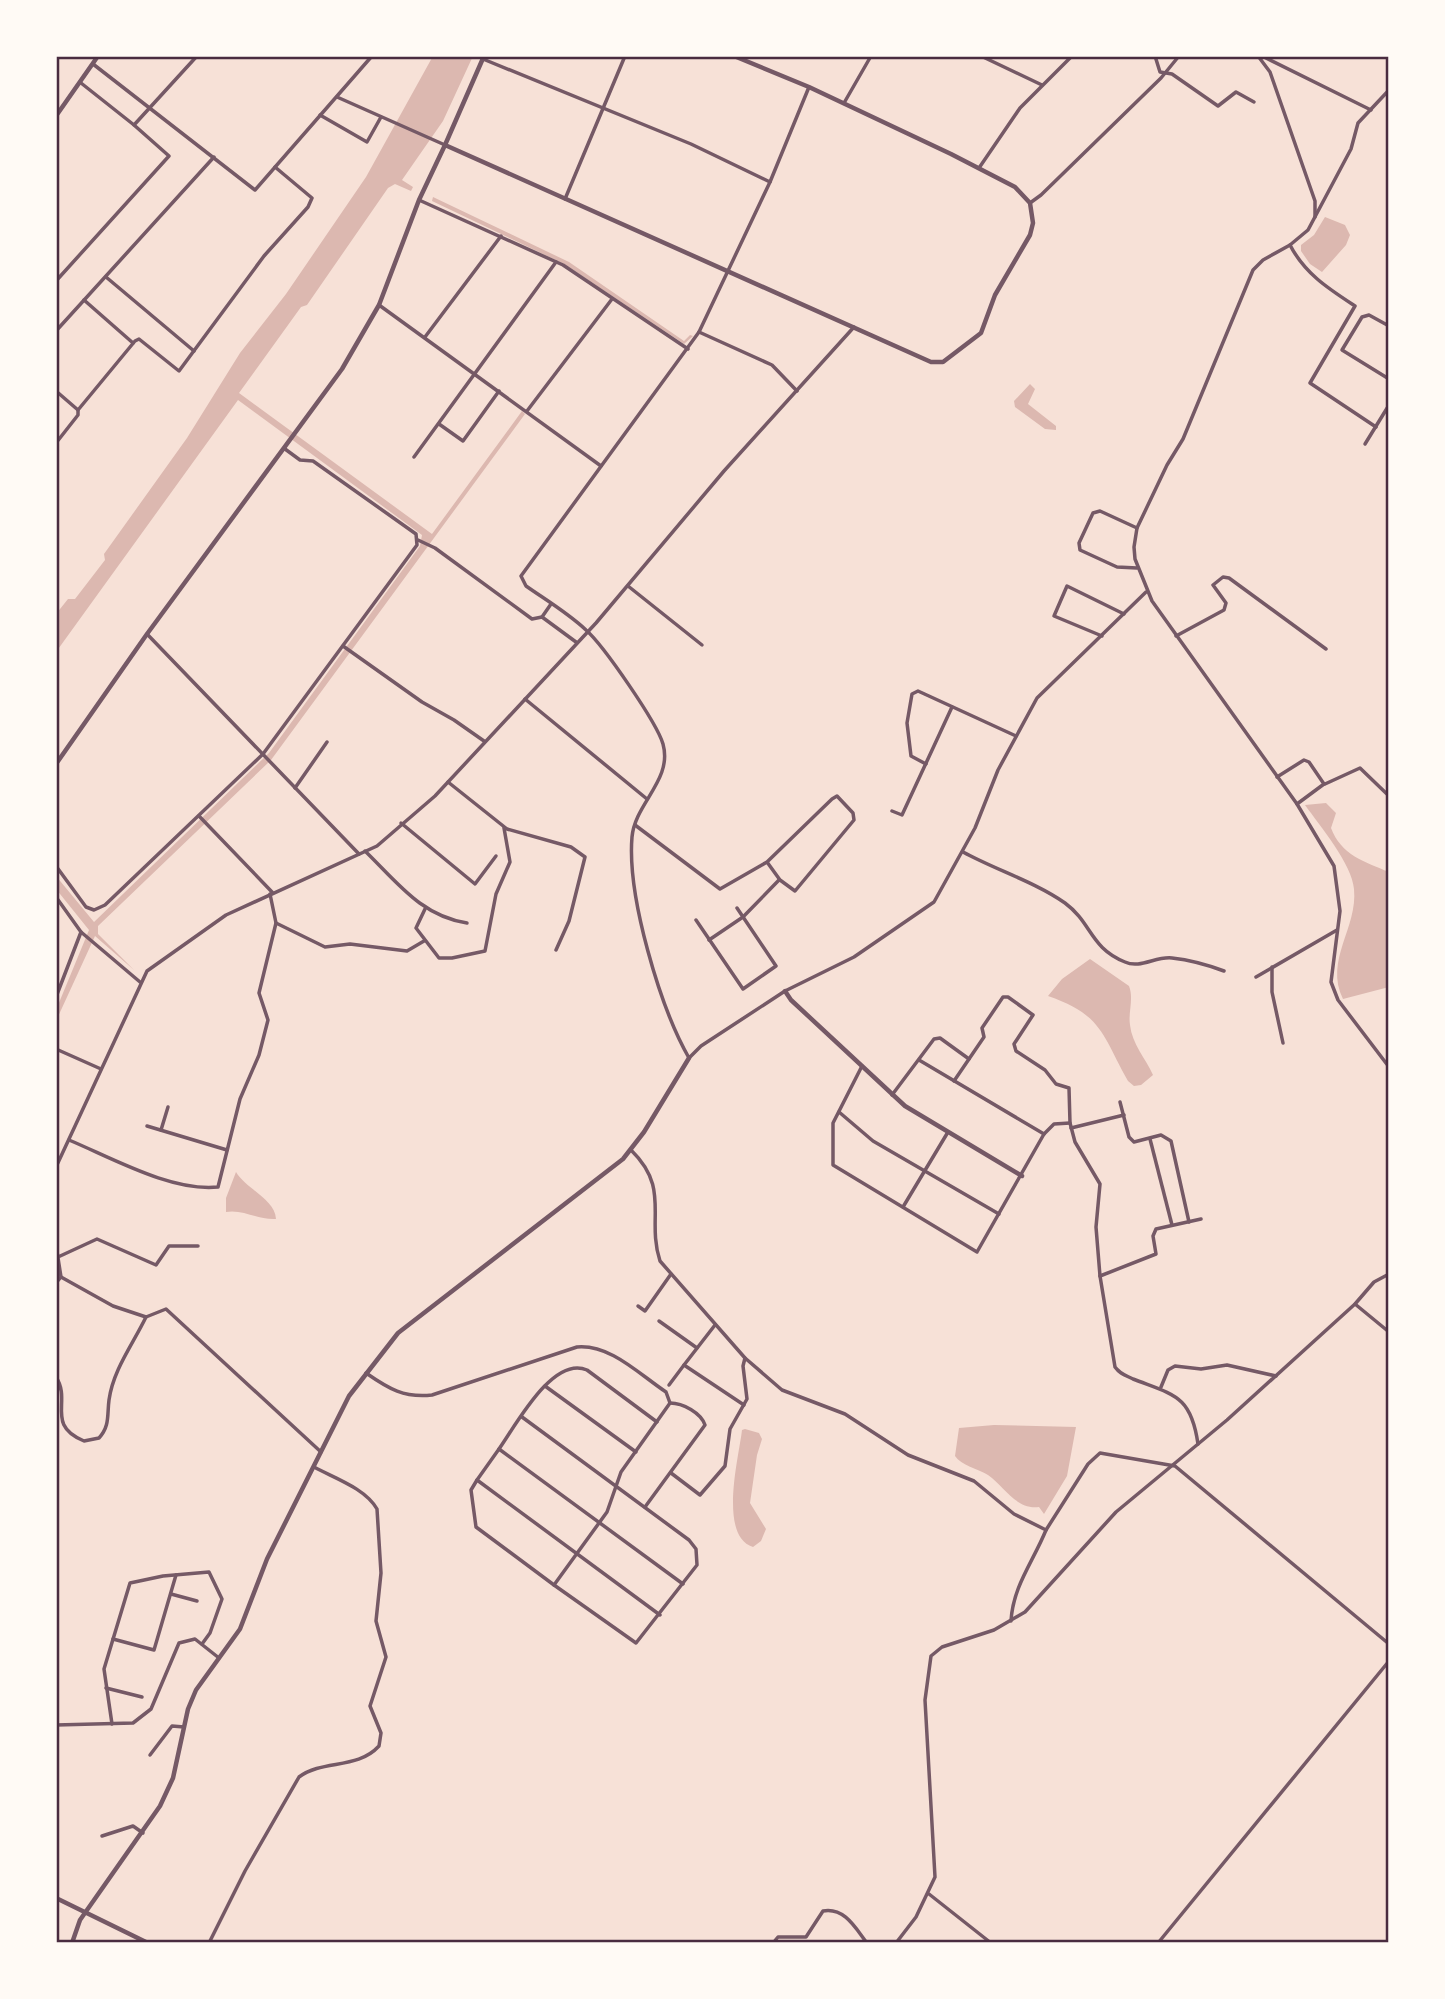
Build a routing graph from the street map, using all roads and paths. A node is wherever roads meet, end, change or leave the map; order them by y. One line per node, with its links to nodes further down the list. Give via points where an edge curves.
1 (97, 56): 13 (street)
2 (197, 56): 23 (street)
3 (372, 56): 19 (street)
4 (625, 56): 22 (street)
5 (734, 56): 17 (street)
6 (871, 56): 21 (street)
7 (981, 56): 16 (street)
8 (1072, 56): 16 (street)
9 (1155, 56): 14 (street, via 1160,72)
10 (1179, 56): 14 (street)
11 (1260, 56): 24 (street); 37 (street, via 1270,72 1315,201)
12 (483, 58): 22 (street); 29 (street)
13 (92, 63): 15 (street); 23 (street)
14 (1166, 74): 20 (street, via 1218,106 1236,92); 36 (street)
15 (81, 83): 25 (street); 28 (street)
16 (1042, 85): 32 (street, via 1014,115)
17 (809, 87): 21 (street); 33 (street)
18 (1389, 90): 24 (street)
19 (337, 97): 26 (street); 27 (street)
20 (1254, 102)
21 (844, 103): 32 (street)
22 (603, 107): 33 (street); 34 (street)
23 (149, 108): 28 (street); 30 (street)
24 (1371, 110): 37 (street, via 1358,123 1351,149)
25 (56, 116)
26 (320, 116): 27 (street, via 367,142); 31 (street)
27 (381, 117): 29 (street)
28 (134, 125): 43 (street, via 169,156)
29 (445, 145): 34 (street); 35 (street)
30 (214, 157): 31 (street, via 255,190); 42 (street)
31 (275, 167): 54 (street, via 312,198)
32 (979, 168): 36 (street, via 1015,187)
33 (770, 181): 41 (street)
34 (565, 199): 41 (street)
35 (419, 200): 38 (street); 46 (street)
36 (1030, 203): 48 (street, via 1030,235 995,295 984,329 973,341 935,363)
37 (1315, 219): 39 (street)
38 (501, 236): 40 (street); 51 (street)
39 (1290, 246): 64 (street, via 1320,283 1355,306 1310,383); 70 (street, via 1263,260 1250,276 1183,439)
40 (556, 262): 44 (street); 55 (street)
41 (729, 272): 48 (street); 50 (street)
42 (106, 277): 45 (street); 54 (street)
43 (56, 281)
44 (612, 298): 53 (street); 62 (street)
45 (84, 300): 49 (street); 52 (street)
46 (379, 305): 51 (street); 67 (street, via 342,369)
47 (1389, 326): 56 (street, via 1369,315 1362,317 1342,350)
48 (854, 327): 59 (street)
49 (56, 331)
50 (699, 332): 53 (street); 59 (street, via 772,365)
51 (424, 338): 55 (street)
52 (132, 343): 54 (street, via 139,340 179,371); 61 (street)
53 (688, 349): 69 (street)
54 (194, 351)
55 (475, 374): 58 (street); 63 (street)
56 (1389, 379)
57 (56, 391): 61 (street)
58 (499, 391): 62 (street); 63 (street, via 464,441)
59 (797, 391): 73 (street)
60 (1389, 405): 64 (street)
61 (78, 410): 65 (street)
62 (527, 411): 69 (street)
63 (439, 424): 68 (street)
64 (1376, 427): 66 (street)
65 (56, 443)
66 (1365, 444)
67 (285, 449): 71 (street, via 300,460 313,461); 79 (street)
68 (414, 457)
69 (601, 466): 75 (street, via 521,576 526,586)
70 (1138, 528): 72 (street, via 1133,547); 72 (street, via 1093,513 1079,544 1080,550 1117,567)
71 (419, 540): 77 (street, via 532,619); 84 (street)
72 (1137, 568): 74 (street)
73 (628, 586): 78 (street); 83 (street)
74 (1146, 592): 76 (street); 81 (street)
75 (551, 604): 77 (street); 78 (street)
76 (1124, 614): 80 (street); 80 (street, via 1067,586 1054,615)
77 (542, 617): 82 (street)
78 (588, 631): 82 (street); 99 (street, via 663,743 665,770)
79 (146, 634): 91 (street); 92 (street)
80 (1101, 636): 88 (street, via 1037,698)
81 (1176, 637): 85 (street, via 1224,610 1226,603 1213,585 1229,578); 94 (street)
82 (576, 642): 86 (street)
83 (702, 645)
84 (344, 646): 89 (street); 91 (street)
85 (1326, 649)
86 (525, 699): 89 (street); 99 (street)
87 (952, 707): 88 (street); 93 (street); 93 (street, via 918,691 912,694 909,749 911,756)
88 (1016, 736): 107 (street)
89 (484, 741): 95 (street)
90 (327, 742): 97 (street)
91 (264, 755): 97 (street); 102 (street)
92 (56, 764)
93 (926, 764): 101 (street, via 902,815)
94 (1278, 777): 96 (street, via 1304,760); 100 (street)
95 (448, 782): 103 (street); 105 (street)
96 (1324, 784): 98 (street, via 1360,768); 100 (street)
97 (295, 788): 108 (street)
98 (1389, 796)
99 (647, 799): 104 (street)
100 (1297, 804): 121 (street, via 1334,866 1340,895)
101 (892, 811)
102 (199, 817): 111 (street, via 102,908 86,907); 113 (street)
103 (401, 823): 106 (street); 109 (street, via 475,884)
104 (635, 825): 110 (street, via 720,888); 134 (street, via 635,875 644,929 667,1011)
105 (504, 828): 124 (street, via 510,862 496,894 485,951 439,958); 125 (street, via 572,847 585,857 569,921)
106 (365, 851): 108 (street); 116 (street)
107 (963, 852): 127 (street, via 1062,901 1083,920 1097,945 1126,963 1170,958); 130 (street, via 934,902 854,957)
108 (359, 854): 113 (street)
109 (496, 856)
110 (767, 862): 112 (street); 112 (street, via 837,796 853,813 854,820 795,891)
111 (56, 866)
112 (780, 880): 117 (street)
113 (272, 894): 119 (street); 129 (street, via 226,915 147,971)
114 (56, 897): 122 (street)
115 (737, 908): 117 (street)
116 (425, 909): 120 (street, via 444,920); 124 (street, via 416,928)
117 (743, 917): 123 (street); 123 (street, via 776,966 743,989)
118 (696, 920): 123 (street)
119 (276, 923): 124 (street, via 325,947 351,944 407,951); 153 (street, via 259,993 268,1020)
120 (467, 923)
121 (1337, 930): 126 (street); 138 (street, via 1331,975 1335,995)
122 (83, 934): 129 (street); 131 (street)
123 (709, 940)
124 (424, 941)
125 (556, 950)
126 (1272, 967): 128 (street); 132 (street, via 1272,992)
127 (1224, 971)
128 (1256, 977)
129 (140, 982): 139 (street)
130 (785, 991): 134 (street); 137 (street)
131 (56, 997)
132 (1283, 1043)
133 (56, 1049): 139 (street)
134 (689, 1058): 154 (street)
135 (969, 1059): 136 (street, via 940,1038 934,1039); 140 (street); 146 (street, via 984,1037 982,1028 1003,997 1008,997 1033,1015 1014,1044 1016,1051 1045,1070 1056,1084 1069,1088)
136 (919, 1060): 140 (street); 141 (street)
137 (862, 1066): 141 (street); 144 (street)
138 (1389, 1067)
139 (101, 1069): 152 (street)
140 (954, 1081): 150 (street)
141 (892, 1095): 149 (street)
142 (1121, 1102): 145 (street)
143 (168, 1107): 148 (street)
144 (838, 1112): 156 (street, via 873,1141); 158 (street, via 833,1123 832,1165)
145 (1124, 1115): 146 (street); 151 (street, via 1131,1140)
146 (1070, 1125): 150 (street, via 1054,1124); 168 (street, via 1082,1157 1100,1184 1096,1227)
147 (147, 1126): 148 (street)
148 (161, 1130): 153 (street)
149 (948, 1132): 156 (street); 157 (street)
150 (1044, 1134): 157 (street)
151 (1150, 1139): 161 (street, via 1161,1135 1171,1141); 162 (street)
152 (69, 1140): 153 (street, via 119,1163 200,1189 218,1188); 155 (street)
153 (227, 1150)
154 (631, 1150): 166 (street, via 656,1192 655,1244 660,1261); 180 (street, via 598,1181 398,1333)
155 (56, 1167)
156 (924, 1171): 158 (street); 159 (street)
157 (1022, 1176): 159 (street)
158 (902, 1207): 159 (street, via 977,1252)
159 (999, 1214)
160 (1201, 1219): 161 (street)
161 (1189, 1222): 162 (street)
162 (1172, 1226): 168 (street, via 1154,1231 1156,1254)
163 (56, 1245): 165 (street)
164 (198, 1246): 165 (street, via 169,1246 156,1265 97,1239)
165 (58, 1256): 169 (street)
166 (671, 1274): 172 (street, via 645,1311); 175 (street)
167 (1389, 1275): 171 (street, via 1379,1277)
168 (1100, 1276): 185 (street, via 1115,1367 1122,1375)
169 (61, 1277): 170 (street); 173 (street, via 113,1306)
170 (56, 1283)
171 (1355, 1304): 176 (street); 181 (street)
172 (638, 1306)
173 (146, 1317): 182 (street, via 120,1366 107,1425 99,1438 84,1441 66,1431); 192 (street, via 166,1309)
174 (659, 1321): 177 (street)
175 (715, 1325): 177 (street); 178 (street)
176 (1389, 1332)
177 (697, 1348): 179 (street)
178 (745, 1358): 187 (street); 201 (street, via 782,1390 845,1414 908,1455 974,1480 1014,1514)
179 (684, 1364): 184 (street); 187 (street)
180 (366, 1373): 186 (street, via 399,1394 432,1395 589,1346 607,1352 666,1392); 192 (street)
181 (1276, 1376): 185 (street, via 1227,1365 1175,1366 1168,1370); 190 (street)
182 (56, 1377)
183 (545, 1385): 188 (street); 189 (street, via 553,1375 581,1367); 193 (street)
184 (669, 1385)
185 (1161, 1387): 190 (street, via 1173,1393 1195,1418)
186 (670, 1404): 189 (street); 196 (street, via 684,1405 705,1423)
187 (744, 1405): 196 (street, via 730,1429 725,1465 703,1494)
188 (522, 1417): 191 (street); 198 (street)
189 (657, 1422): 193 (street)
190 (1198, 1444): 194 (street)
191 (499, 1449): 197 (street); 200 (street)
192 (321, 1452): 195 (street)
193 (636, 1452): 198 (street, via 621,1472)
194 (1175, 1466): 201 (street, via 1100,1453 1088,1464); 209 (street, via 1116,1512 1025,1612); 212 (street)
195 (314, 1467): 213 (street, via 267,1559 244,1622); 228 (street, via 360,1492 377,1509 381,1573 376,1621 386,1657 370,1706 381,1733 379,1746 359,1761 307,1771 299,1777)
196 (671, 1472): 199 (street)
197 (477, 1480): 202 (street); 205 (street, via 471,1490 475,1527)
198 (618, 1488): 199 (street); 200 (street)
199 (645, 1507): 204 (street, via 696,1549 697,1565)
200 (600, 1522): 202 (street); 204 (street)
201 (1046, 1530): 209 (street, via 1019,1581)
202 (576, 1554): 205 (street); 208 (street)
203 (176, 1574): 206 (street); 210 (street, via 130,1583); 211 (street, via 209,1572 222,1599)
204 (683, 1584): 208 (street)
205 (554, 1585): 208 (street, via 633,1643 639,1642)
206 (171, 1594): 207 (street); 210 (street, via 154,1650)
207 (197, 1601)
208 (660, 1615)
209 (1010, 1621): 223 (street, via 942,1647 929,1662 925,1700 936,1861)
210 (113, 1639): 215 (street, via 104,1670)
211 (202, 1644): 213 (street); 217 (street, via 195,1639 178,1643 151,1709 133,1723)
212 (1389, 1644)
213 (219, 1658): 219 (street, via 196,1690)
214 (1389, 1661): 233 (street)
215 (106, 1688): 216 (street); 217 (street)
216 (142, 1697)
217 (111, 1724): 218 (street)
218 (56, 1725)
219 (184, 1727): 220 (street, via 172,1726); 221 (street, via 173,1778)
220 (150, 1755)
221 (143, 1833): 222 (street, via 133,1826); 225 (street)
222 (102, 1836)
223 (929, 1894): 231 (street); 232 (street)
224 (56, 1898): 225 (street)
225 (86, 1912): 226 (street); 227 (street)
226 (72, 1943)
227 (148, 1943)
228 (209, 1943)
229 (773, 1943): 230 (street, via 778,1937 806,1937 823,1911 829,1910 852,1922)
230 (867, 1943)
231 (895, 1943)
232 (991, 1943)
233 (1158, 1943)

